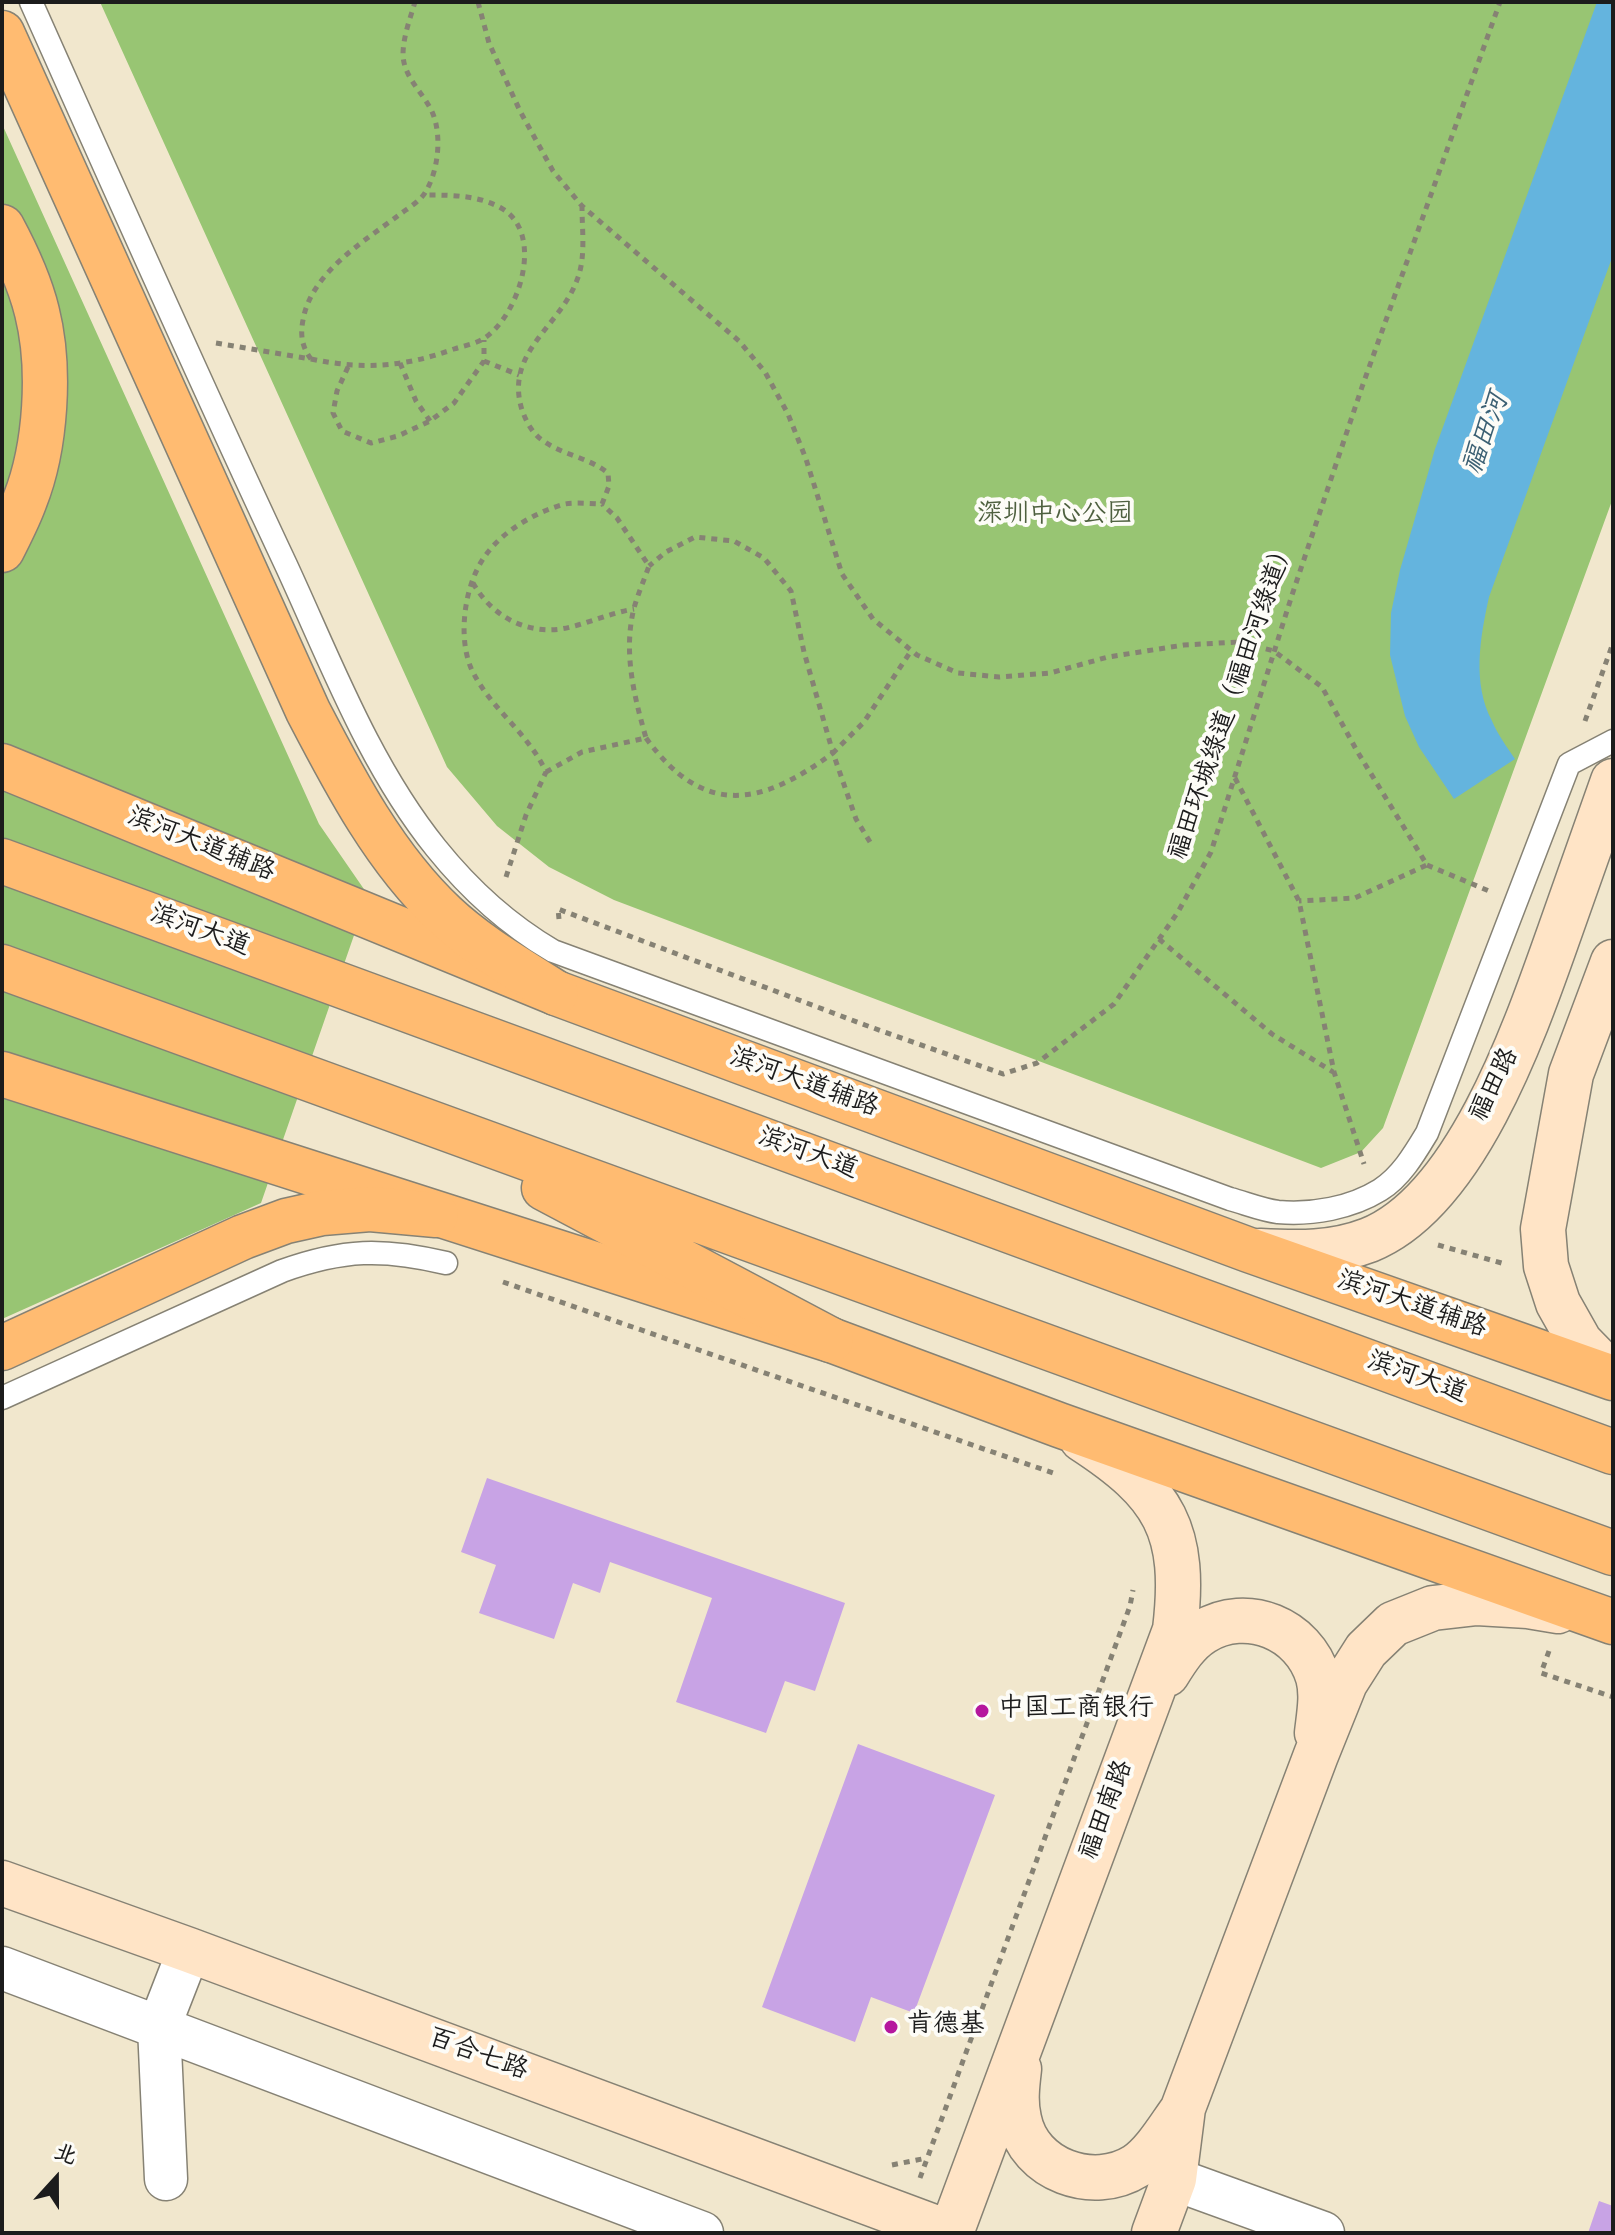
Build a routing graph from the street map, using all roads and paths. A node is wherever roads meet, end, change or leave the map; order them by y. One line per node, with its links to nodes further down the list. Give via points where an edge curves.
1 (31, 2): 38 (lane, via 363,730 435,847 472,889 528,936 584,963 1230,1199 1276,1212 1312,1212 1381,1189 1411,1160 1427,1133)
2 (415, 2): 6 (path, via 403,57 433,115 438,144 433,178)
3 (478, 2): 7 (path, via 489,43 520,111 553,171)
4 (1500, 2): 24 (path, 福田环城绿道（福田河绿道）)
5 (2, 33): 43 (main road, via 341,775 410,876 445,915)
6 (424, 195): 9 (path, via 462,195 503,209 517,223 525,244 522,283 508,312); 11 (path, via 338,263 311,292 301,329 303,349)
7 (582, 206): 15 (path, via 577,283 531,346); 23 (path, via 739,341 765,372 806,459 842,574 873,619)
8 (2, 227): 18 (main road, via 37,312 44,378 42,439 26,499)
9 (484, 339): 12 (path); 13 (path)
10 (215, 343): 11 (path)
11 (311, 359): 14 (path)
12 (484, 361): 15 (path); 16 (path, via 454,403)
13 (400, 363): 14 (path); 16 (path)
14 (348, 367): 16 (path, via 333,413 342,431 371,443)
15 (519, 375): 17 (path, via 522,411 540,440 608,473)
16 (430, 421)
17 (602, 504): 19 (path); 20 (path, via 568,503 511,530 487,553)
18 (2, 550)
19 (649, 566): 21 (path); 27 (path, via 695,537 734,541 764,558 791,591)
20 (473, 582): 21 (path, via 483,602 533,630); 30 (path, via 463,642 472,669)
21 (634, 609): 25 (path, via 629,659)
22 (1613, 643): 28 (path)
23 (911, 651): 24 (path, via 958,673 999,677 1050,673 1184,645 1239,642); 27 (path, via 864,722)
24 (1274, 651): 31 (path, 福田环城绿道（福田河绿道）); 35 (path, via 1322,687)
25 (646, 738): 27 (path, via 687,782 722,797 763,792 802,776); 30 (path, via 582,752)
26 (1613, 741): 28 (lane)
27 (833, 753): 33 (path, via 856,819)
28 (1569, 764): 38 (lane)
29 (2, 766): 43 (main road, 滨河大道辅路)
30 (546, 772): 36 (path)
31 (1235, 777): 37 (path); 40 (path, 福田环城绿道（福田河绿道）, via 1211,852)
32 (1613, 781): 50 (street, 福田路, via 1506,1072 1456,1162 1405,1218 1371,1239 1303,1254)
33 (870, 842)
34 (2, 861): 58 (main road, 滨河大道)
35 (1427, 865): 37 (path, via 1355,898); 38 (path)
36 (504, 882)
37 (1299, 901): 44 (path)
38 (1516, 902)
39 (558, 909): 40 (path, 福田环城绿道（福田河绿道）, via 1003,1074 1037,1063 1114,1004)
40 (1159, 939): 44 (path, via 1272,1034)
41 (1613, 962): 55 (street, via 1571,1074 1543,1229 1546,1266 1558,1303 1580,1342)
42 (2, 967): 46 (main road)
43 (556, 993): 50 (main road, 滨河大道辅路)
44 (1334, 1072): 47 (path)
45 (2, 1074): 48 (main road)
46 (397, 1111): 53 (main road); 60 (main road)
47 (1366, 1170)
48 (436, 1215): 53 (main road); 54 (main road, via 370,1209 286,1221)
49 (1425, 1242): 52 (path)
50 (1249, 1250): 55 (main road, 滨河大道辅路)
51 (446, 1263): 56 (lane, via 379,1252 315,1259); 59 (path)
52 (1512, 1266)
53 (831, 1340): 57 (main road)
54 (2, 1348)
55 (1613, 1377)
56 (2, 1398)
57 (1059, 1425): 62 (main road); 64 (street, 福田南路, via 1120,1464 1148,1490 1166,1517 1180,1589 1175,1630)
58 (1613, 1452)
59 (1065, 1478)
60 (1613, 1553)
61 (1135, 1581): 75 (path)
62 (1610, 1621): 66 (street, via 1477,1603 1433,1608 1393,1624 1366,1650 1345,1683)
63 (1550, 1650): 65 (path, via 1541,1673)
64 (1151, 1697): 66 (street, via 1184,1649 1203,1632 1225,1622 1250,1620 1275,1627 1311,1658 1319,1680); 71 (street, 福田南路)
65 (1613, 1697)
66 (1316, 1755): 72 (street)
67 (2, 1883): 68 (street, 百合七路)
68 (189, 1950): 70 (street); 75 (street, 百合七路)
69 (2, 1968): 70 (street)
70 (159, 2027): 73 (street); 76 (street)
71 (1020, 2047): 72 (street, via 1019,2121 1042,2159 1064,2173 1089,2179 1114,2176 1137,2165); 77 (street, 福田南路)
72 (1183, 2108): 74 (street)
73 (166, 2179)
74 (1174, 2179): 78 (street); 79 (street)
75 (905, 2216): 77 (street, 百合七路)
76 (702, 2233)
77 (950, 2233)
78 (1154, 2233)
79 (1323, 2233)

